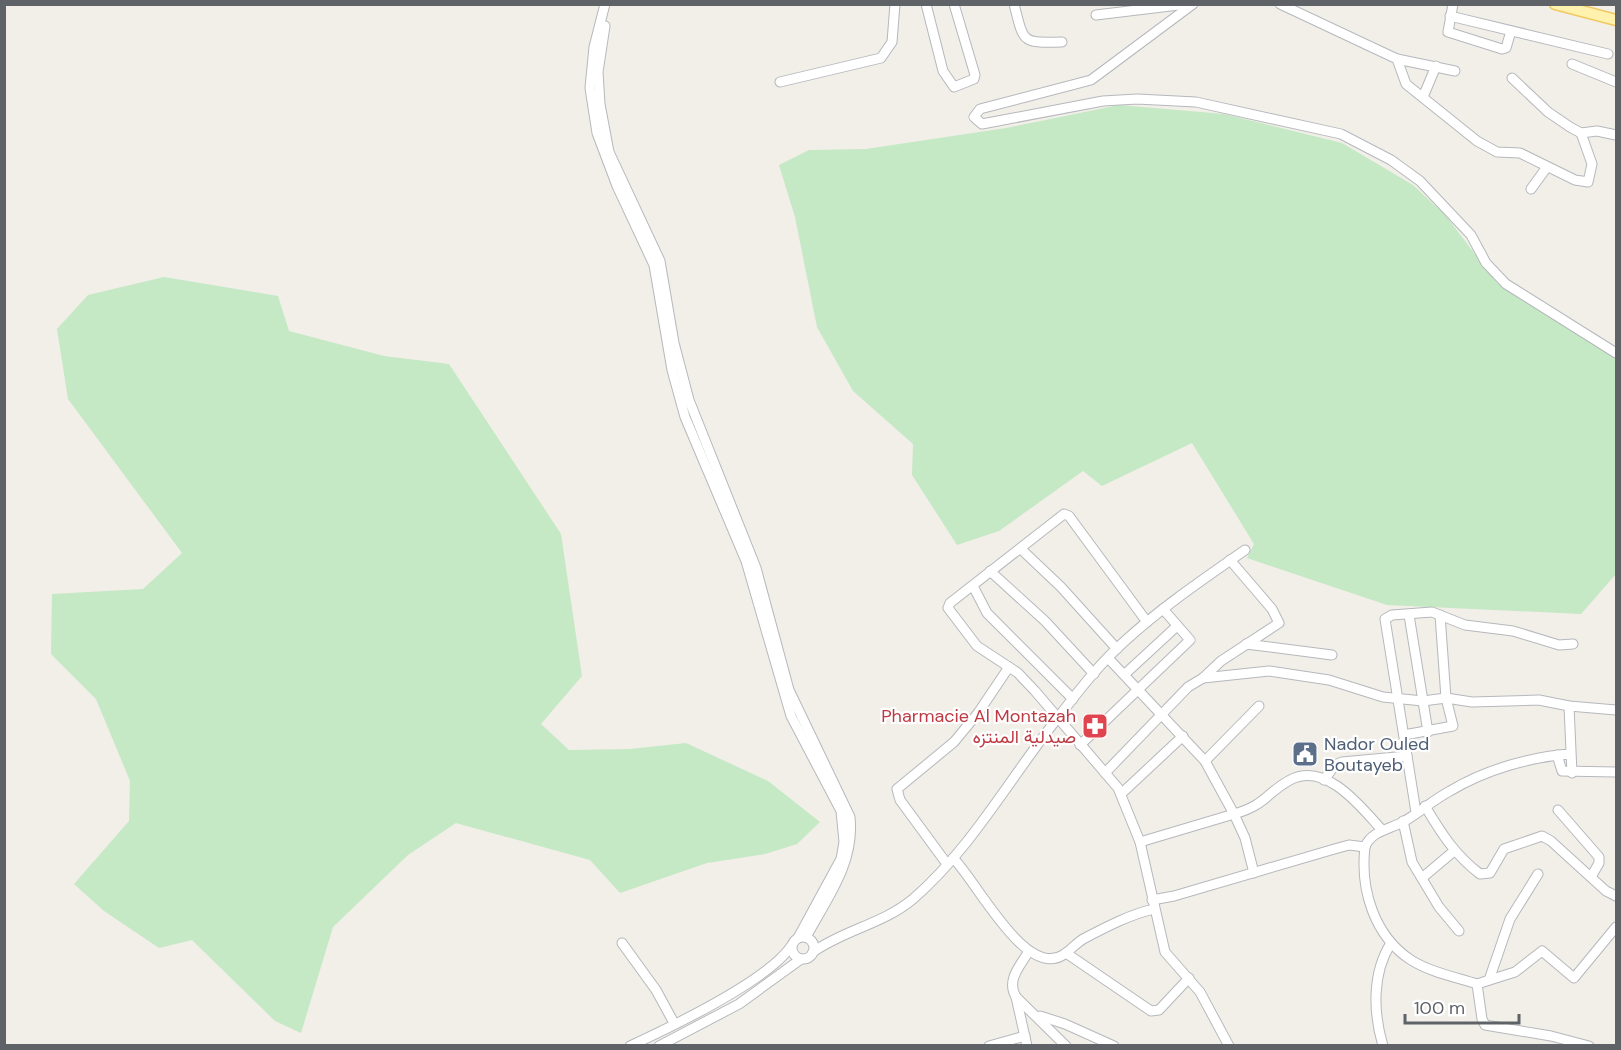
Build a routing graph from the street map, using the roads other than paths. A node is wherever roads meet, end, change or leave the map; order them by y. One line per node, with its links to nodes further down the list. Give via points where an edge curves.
1 (604, 4): 91 (street, via 590,88 597,133 654,265 684,417 746,561 791,716 841,811 842,859)
2 (610, 4): 91 (street, via 598,72 609,152 660,261 674,343 692,411 756,568 789,690 850,817 852,835 845,863)
3 (895, 4): 23 (street, via 892,42 881,58)
4 (926, 4): 5 (street, via 943,71 954,87 974,80 975,75)
5 (954, 4)
6 (1014, 4): 16 (street, via 1022,33 1028,40)
7 (1187, 4): 12 (street)
8 (1193, 4): 30 (street, via 1091,80 980,109 975,120 982,124 1103,101 1137,99 1196,102 1341,134 1391,160 1420,181 1471,235 1492,271 1506,284)
9 (1280, 4): 18 (street)
10 (1453, 4): 13 (street)
11 (1555, 4): 14 (main road)
12 (1096, 15)
13 (1450, 16): 15 (street); 15 (street, via 1448,32 1502,49 1506,48)
14 (1617, 20)
15 (1511, 31): 17 (street)
16 (1062, 42)
17 (1608, 54)
18 (1397, 59): 20 (street); 25 (street, via 1406,84)
19 (1572, 64): 24 (street)
20 (1436, 66): 21 (street); 25 (street)
21 (1455, 71)
22 (1512, 78): 26 (street, via 1548,112)
23 (780, 81)
24 (1617, 82)
25 (1423, 97): 28 (street, via 1477,141 1497,152 1520,153)
26 (1581, 133): 27 (street); 28 (street, via 1592,164 1588,182)
27 (1617, 135)
28 (1547, 167): 29 (street)
29 (1531, 189)
30 (1617, 353)
31 (1021, 549): 34 (street); 39 (street, via 1067,514); 43 (street)
32 (1245, 550): 33 (street)
33 (1230, 561): 36 (street); 41 (street, via 1279,620 1276,626)
34 (990, 571): 35 (street); 47 (street, via 1045,621)
35 (973, 586): 46 (street, via 950,603 949,611 977,646); 53 (street, via 987,613)
36 (1163, 609): 39 (street); 40 (street)
37 (1409, 615): 38 (street); 51 (street, via 1388,616 1384,622); 54 (street)
38 (1440, 615): 42 (street, via 1465,625 1513,631 1559,645); 52 (street)
39 (1147, 622): 43 (street)
40 (1177, 626): 48 (street); 50 (street, via 1190,640)
41 (1246, 644): 44 (street); 49 (street)
42 (1573, 644)
43 (1117, 649): 45 (street)
44 (1332, 655)
45 (1108, 658): 47 (street); 48 (street)
46 (1009, 667): 59 (street); 82 (street, via 954,742 897,789 900,800)
47 (1094, 674): 53 (street)
48 (1125, 674): 50 (street)
49 (1203, 678): 51 (street, via 1269,670 1329,680 1373,696); 58 (street, via 1188,687)
50 (1138, 690): 58 (street); 63 (street)
51 (1397, 697): 54 (street); 61 (street)
52 (1446, 698): 54 (street); 56 (street, via 1472,702 1539,700); 60 (street, via 1453,726)
53 (1073, 699): 59 (street)
54 (1423, 701): 60 (street)
55 (1259, 706): 67 (street)
56 (1569, 706): 57 (street); 64 (street)
57 (1617, 710)
58 (1162, 714): 62 (street); 69 (street)
59 (1058, 717): 63 (street); 82 (street)
60 (1428, 732): 61 (street)
61 (1404, 735): 66 (street)
62 (1183, 736): 67 (street); 72 (street)
63 (1080, 745): 69 (street)
64 (1570, 754): 65 (street); 70 (street)
65 (1557, 755): 70 (street, via 1560,770); 73 (street, via 1488,773)
66 (1407, 756): 71 (street, via 1342,762); 75 (street)
67 (1205, 761): 76 (street)
68 (1617, 772): 70 (street)
69 (1105, 773): 72 (street)
70 (1572, 773)
71 (1324, 780): 76 (street, via 1290,780 1260,805); 78 (street, via 1342,789)
72 (1121, 794): 79 (street)
73 (1425, 806): 75 (street); 81 (street)
74 (1557, 810): 85 (street, via 1599,857)
75 (1416, 812): 77 (street)
76 (1234, 814): 79 (street); 83 (street)
77 (1403, 821): 78 (street); 86 (street, via 1412,862)
78 (1382, 830): 80 (street)
79 (1140, 843): 88 (street)
80 (1365, 847): 83 (street, via 1348,845); 94 (street, via 1366,898)
81 (1454, 851): 85 (street, via 1485,876 1504,849 1542,836); 86 (street)
82 (950, 861): 92 (street, via 902,908); 95 (street)
83 (1254, 873): 88 (street)
84 (1538, 874): 100 (street, via 1510,919)
85 (1591, 877): 87 (street)
86 (1422, 878): 90 (street)
87 (1617, 896)
88 (1153, 904): 97 (street, via 1085,938); 99 (street, via 1165,952)
89 (1617, 927): 100 (street, via 1574,978 1542,951 1515,972)
90 (1459, 931)
91 (801, 939): 92 (street); 96 (street, via 814,945); 98 (street, via 794,955); 104 (street, via 770,969)
92 (834, 940): 96 (street)
93 (622, 943): 104 (street)
94 (1391, 943): 101 (street, via 1413,961); 112 (street, via 1378,973 1378,1023)
95 (1029, 951): 97 (street, via 1045,959); 102 (street, via 1012,984)
96 (813, 952): 98 (street)
97 (1066, 953): 99 (street, via 1151,1011 1159,1010)
98 (801, 959): 107 (street, via 739,1004)
99 (1189, 978): 111 (street, via 1212,1010)
100 (1489, 980): 101 (street)
101 (1477, 984): 113 (street, via 1485,1024)
102 (1016, 997): 103 (street); 105 (street)
103 (1037, 1016): 109 (street); 110 (street)
104 (674, 1023): 106 (street)
105 (1026, 1041): 108 (street)
106 (630, 1046)
107 (659, 1046)
108 (989, 1046)
109 (1066, 1046)
110 (1114, 1046)
111 (1229, 1046)
112 (1383, 1046)
113 (1589, 1046)

